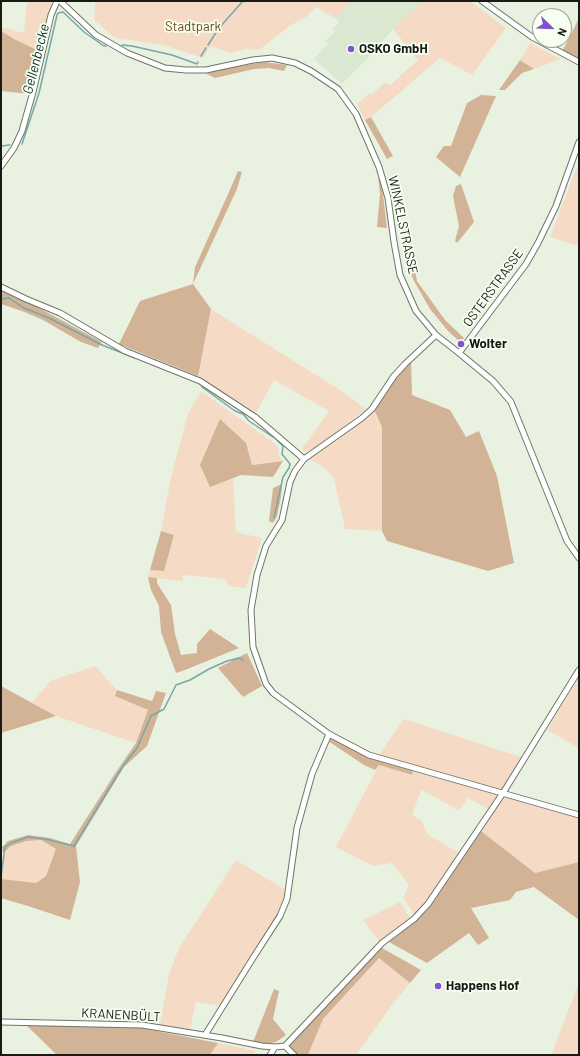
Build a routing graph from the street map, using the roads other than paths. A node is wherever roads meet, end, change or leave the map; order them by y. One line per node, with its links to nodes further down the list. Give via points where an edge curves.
1 (57, 1): 6 (street, via 51,15 22,131)
2 (60, 1): 8 (street, WINKELSTRASSE, via 96,35 127,53 165,68 206,70 272,58 295,63 338,89 356,114 379,167 388,198 400,275 416,311)
3 (482, 1): 4 (street, via 532,37)
4 (579, 62)
5 (579, 142): 9 (street, OSTERSTRASSE, via 556,206 538,243 526,264)
6 (1, 166)
7 (1, 287): 10 (street, via 60,313 125,350 200,381 255,417)
8 (436, 335): 9 (street, WINKELSTRASSE); 10 (street, via 394,376 372,409)
9 (459, 353): 11 (street, via 493,381 511,402 567,541)
10 (304, 459): 13 (street, via 290,482 282,520 266,546 257,575 251,610 253,648 266,684 273,693)
11 (579, 558)
12 (579, 670): 14 (street)
13 (329, 734): 14 (street, via 368,755); 17 (street, via 312,774 299,822 287,899 280,916)
14 (503, 793): 15 (street); 18 (street, via 428,904 414,919 382,943)
15 (579, 815)
16 (1, 1022): 17 (street, KRANENBÜLT, via 142,1025)
17 (205, 1035): 19 (street, KRANENBÜLT)
18 (285, 1046): 19 (street, KRANENBÜLT); 21 (street)
19 (275, 1047): 20 (street)
20 (270, 1055)
21 (294, 1055)

